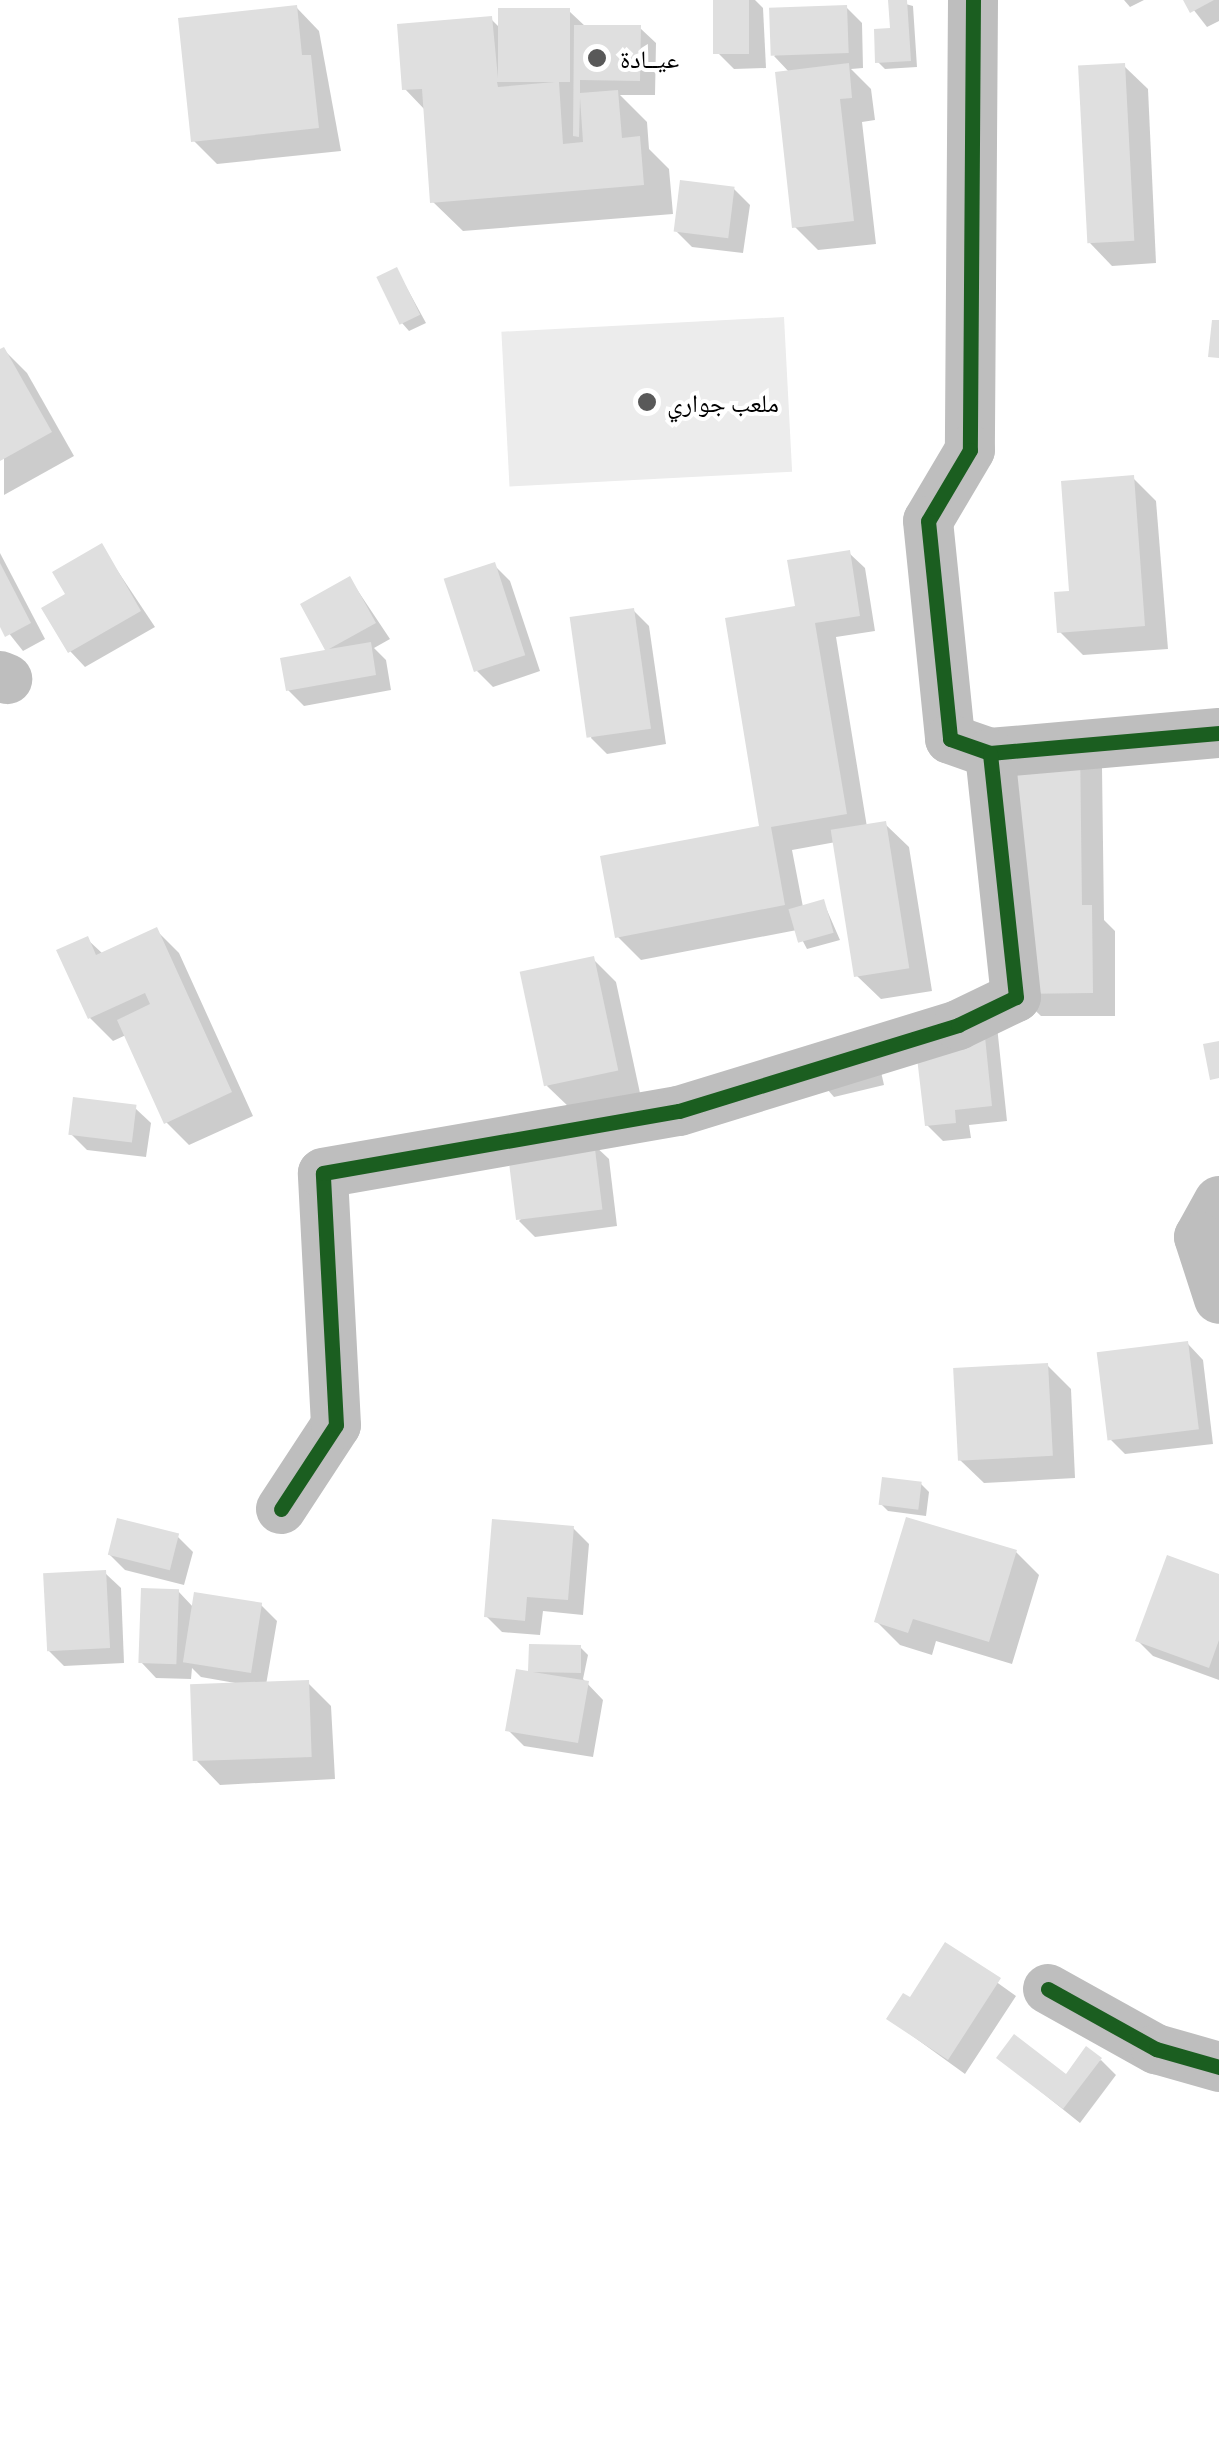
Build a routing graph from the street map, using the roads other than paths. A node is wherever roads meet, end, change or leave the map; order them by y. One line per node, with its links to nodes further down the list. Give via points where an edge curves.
1 (973, 0): 3 (street, via 970,450 928,521 950,739)
2 (1219, 734): 3 (street)
3 (990, 753): 6 (street, via 1016,997 958,1025 679,1111 323,1172 336,1425)
4 (1219, 1201): 5 (street, via 1198,1237)
5 (1219, 1298)
6 (281, 1509)
7 (1048, 1989): 8 (street, via 1156,2048)
8 (1219, 2067)

